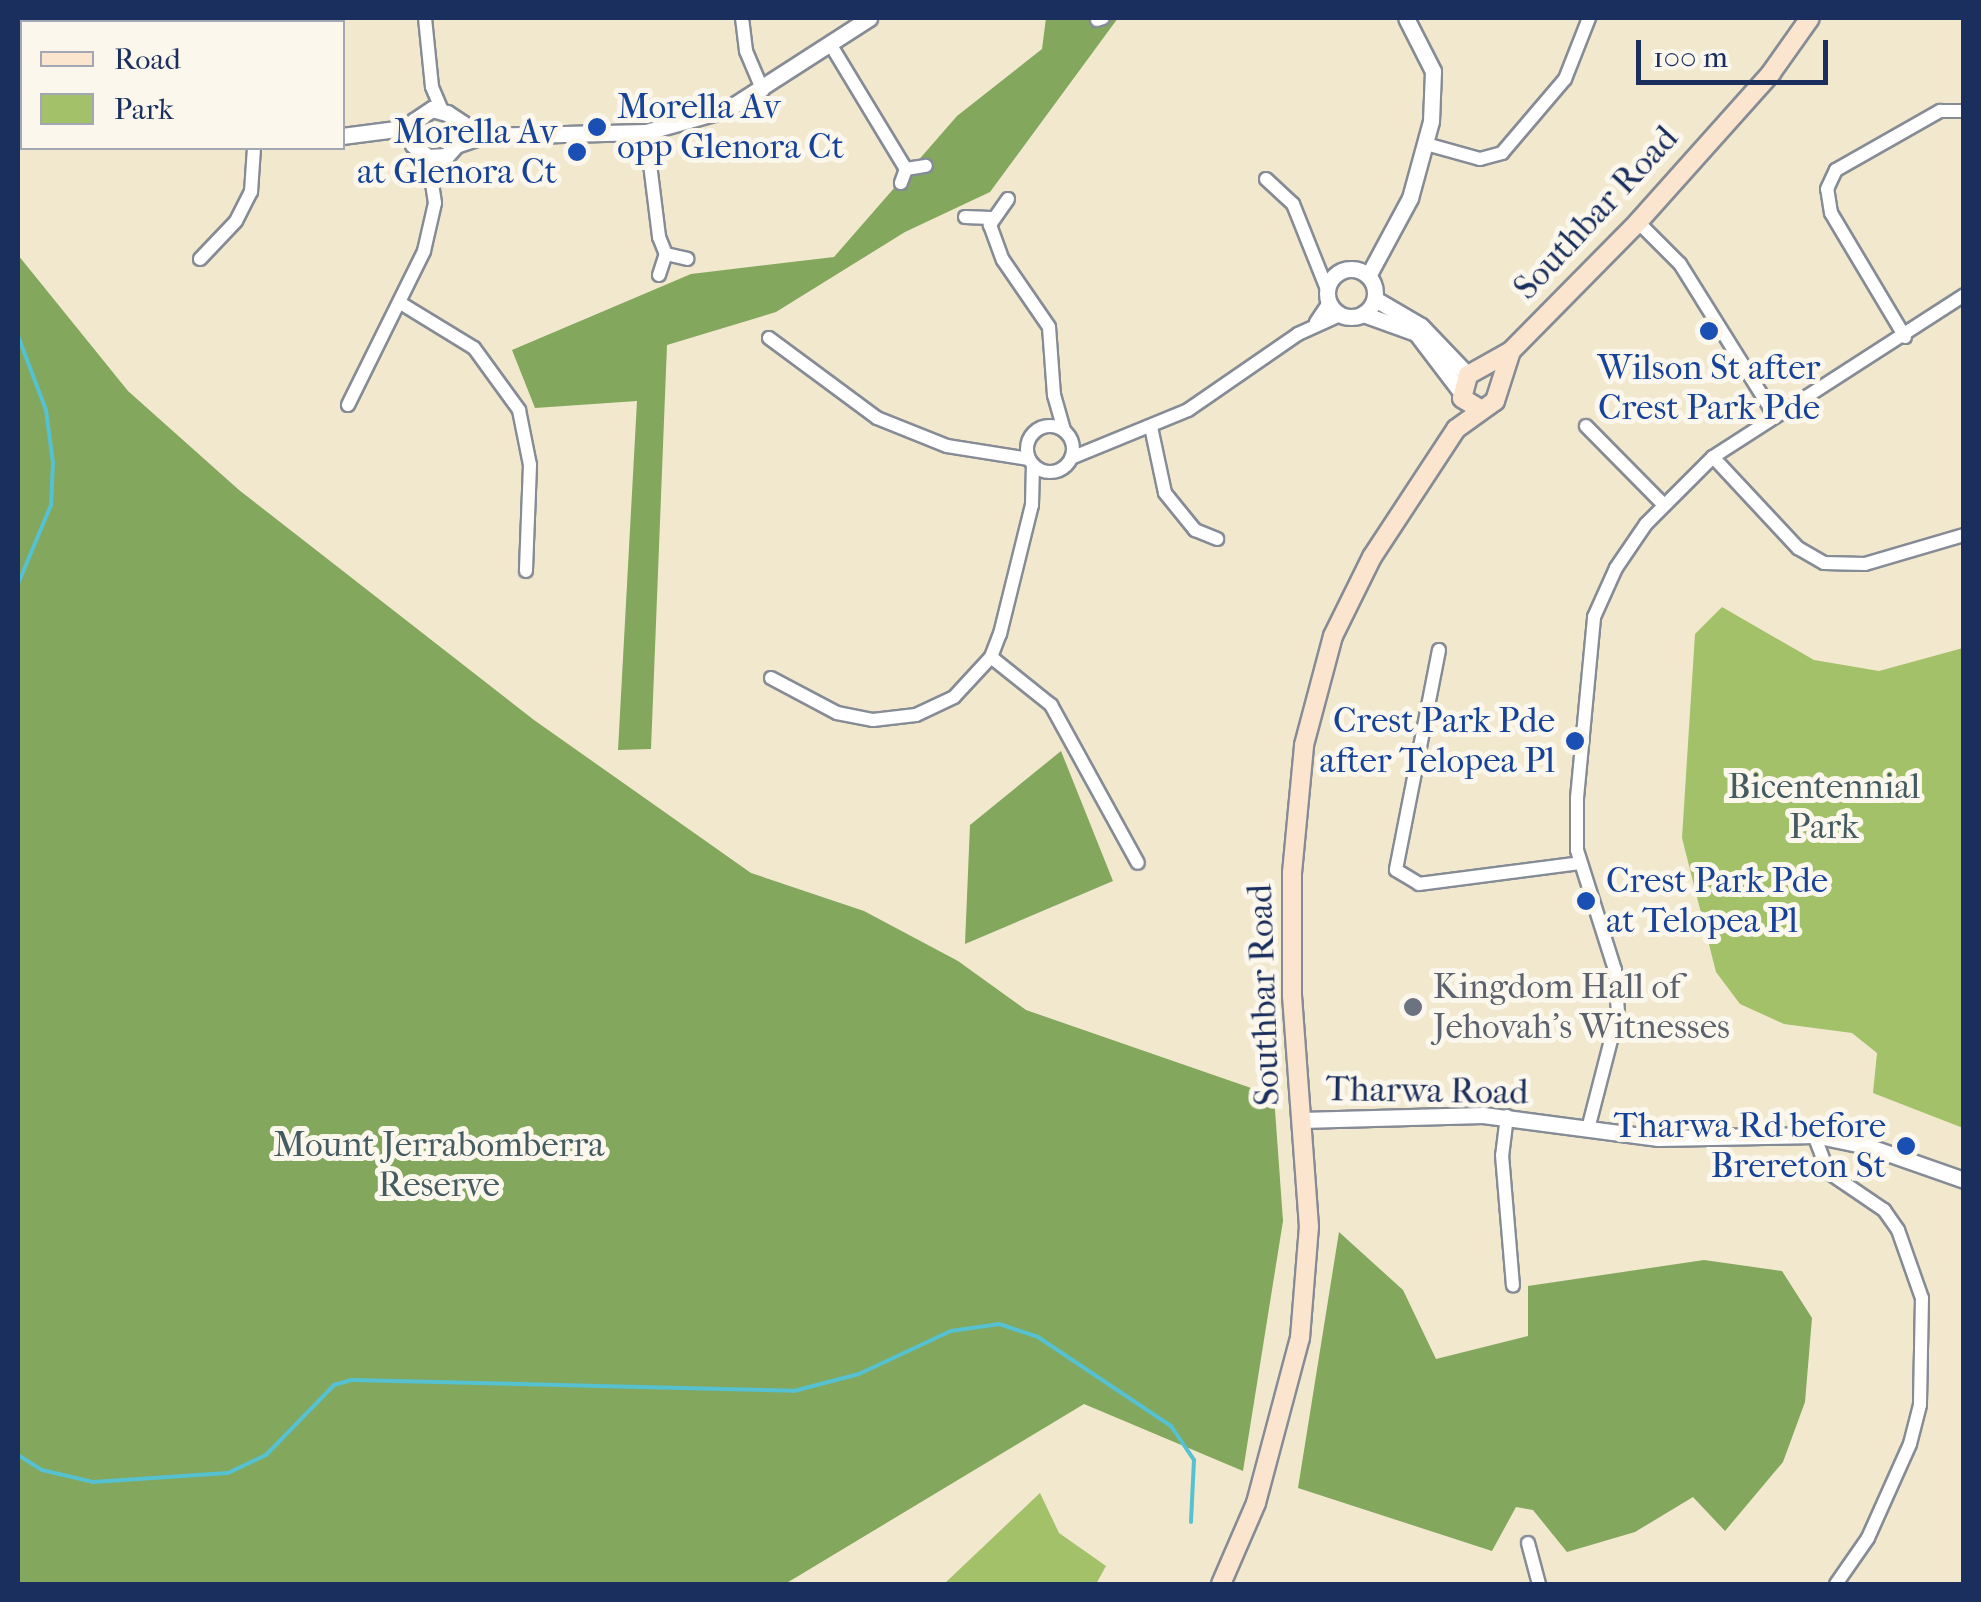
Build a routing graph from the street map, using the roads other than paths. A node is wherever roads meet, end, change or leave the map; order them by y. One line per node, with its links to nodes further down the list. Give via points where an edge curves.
1 (424, 18): 8 (street)
2 (742, 18): 9 (street, via 746,51)
3 (868, 18): 7 (street)
4 (1406, 18): 19 (street, via 1432,71)
5 (1589, 18): 19 (street, via 1565,79 1502,154 1480,159)
6 (1806, 20): 30 (main road, Southbar Road, via 1771,73)
7 (832, 47): 9 (street); 24 (street, via 903,176)
8 (432, 87): 10 (street); 12 (street)
9 (763, 90): 15 (street, via 728,109)
10 (442, 110): 12 (street); 13 (street)
11 (1964, 111): 41 (street, via 1940,111 1836,170 1827,189 1831,213)
12 (422, 112): 14 (street)
13 (456, 122): 18 (street); 22 (street)
14 (411, 126): 17 (street); 20 (street)
15 (646, 132): 18 (street); 31 (street)
16 (345, 136): 17 (street)
17 (381, 136): 20 (street)
18 (482, 136): 22 (street)
19 (1426, 144): 34 (street, via 1410,198)
20 (413, 145): 23 (street)
21 (254, 150): 33 (street, via 251,192 236,222)
22 (451, 150): 23 (street); 26 (street)
23 (428, 157): 26 (street)
24 (926, 166)
25 (1266, 178): 36 (street, via 1293,204)
26 (436, 186): 39 (street, via 424,252)
27 (1008, 199): 29 (street)
28 (965, 217): 29 (street)
29 (990, 218): 46 (street, via 1003,260 1049,327)
30 (1638, 222): 43 (main road, Southbar Road); 48 (street, via 1680,264)
31 (666, 254): 32 (street); 35 (street)
32 (687, 259)
33 (200, 260)
34 (1367, 269): 36 (street); 38 (street)
35 (659, 275)
36 (1330, 290): 40 (street); 50 (street, via 1315,324 1220,392)
37 (1964, 295): 41 (street)
38 (1375, 299): 40 (street); 45 (street, via 1421,326)
39 (402, 304): 47 (street); 64 (street, via 474,348 519,410 530,465)
40 (1363, 314): 45 (street, via 1416,333)
41 (1905, 336): 48 (street)
42 (769, 338): 55 (street, via 877,418 947,446)
43 (1511, 351): 44 (main road, Southbar Road); 45 (main road, Southbar Road)
44 (1498, 385): 45 (main road); 45 (main road, Southbar Road, via 1495,401)
45 (1471, 390): 71 (main road, Southbar Road, via 1456,429 1389,528 1333,636 1304,745 1292,873)
46 (1054, 395): 51 (street); 52 (street)
47 (348, 404)
48 (1775, 416): 56 (street)
49 (1586, 426): 61 (street)
50 (1152, 427): 54 (street); 63 (street, via 1165,493 1194,530)
51 (1042, 428): 52 (street); 53 (street)
52 (1066, 434): 54 (street); 57 (street)
53 (1030, 437): 55 (street); 58 (street)
54 (1111, 439): 57 (street)
55 (994, 451): 58 (street)
56 (1713, 457): 61 (street); 62 (street, via 1798,548 1824,563 1865,564)
57 (1071, 458): 59 (street)
58 (1031, 462): 59 (street, via 1046,472); 60 (street)
59 (1062, 469): 60 (street)
60 (1032, 505): 66 (street)
61 (1664, 505): 69 (street, via 1616,568 1594,618 1577,798)
62 (1964, 535)
63 (1217, 539)
64 (526, 571)
65 (1439, 650): 69 (street, via 1396,870 1420,884)
66 (992, 657): 67 (street, via 954,697 898,720 837,713); 68 (street, via 1052,705)
67 (771, 678)
68 (1138, 863)
69 (1580, 864): 72 (street, via 1614,970 1618,1014)
70 (1507, 1116): 71 (street, Tharwa Road); 72 (street, Tharwa Road); 75 (street, via 1502,1155)
71 (1301, 1120): 77 (main road, Southbar Road, via 1308,1227 1300,1338 1256,1502)
72 (1588, 1128): 73 (street, Tharwa Road, via 1658,1138)
73 (1814, 1135): 74 (street, Tharwa Road); 79 (street, via 1828,1172 1884,1210 1898,1230 1922,1298 1920,1405 1910,1444 1868,1538)
74 (1964, 1180)
75 (1513, 1286)
76 (1528, 1543): 78 (street)
77 (1221, 1584)
78 (1540, 1584)
79 (1836, 1584)

